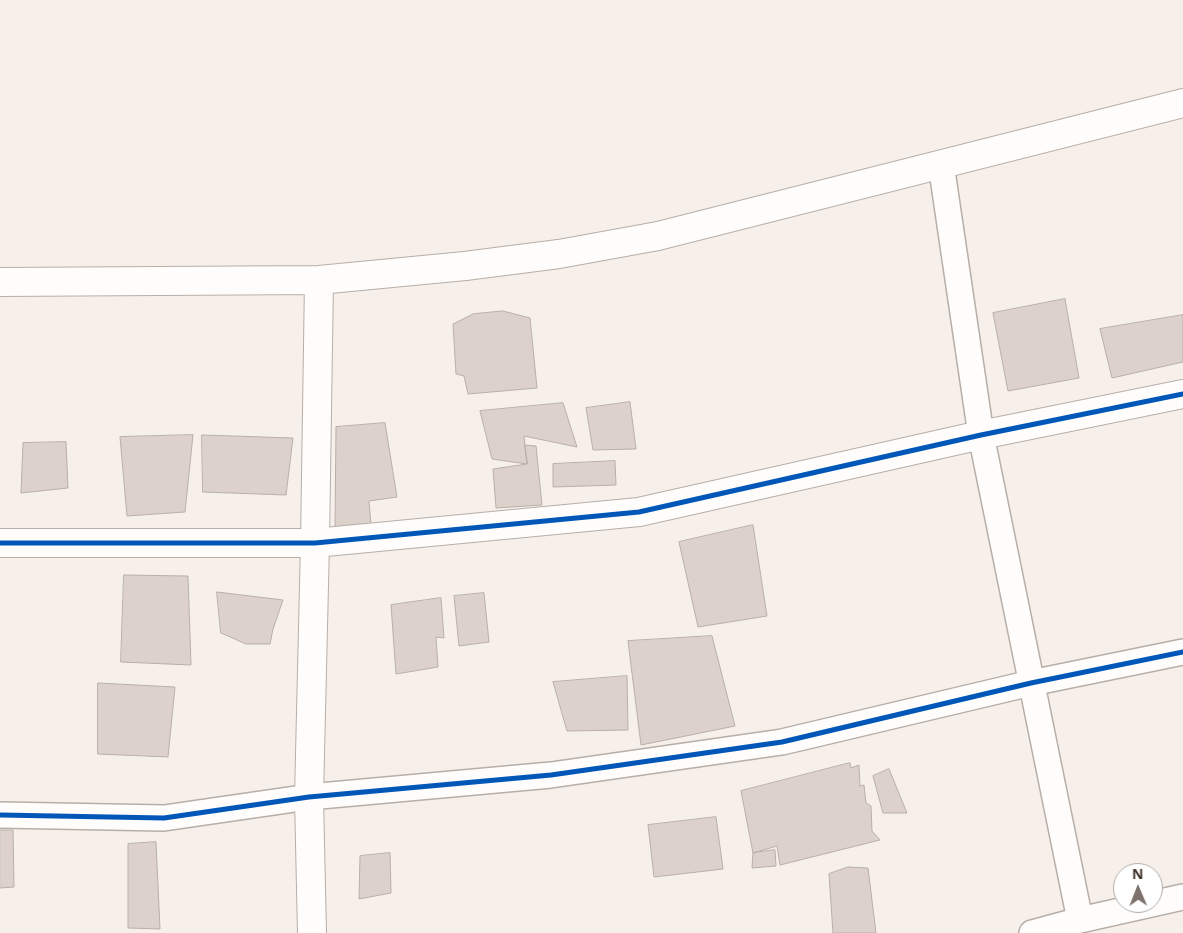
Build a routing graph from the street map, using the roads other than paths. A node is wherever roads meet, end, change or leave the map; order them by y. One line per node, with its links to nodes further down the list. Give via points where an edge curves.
1 (1183, 103): 2 (street)
2 (941, 164): 3 (street, via 658,236 559,254); 6 (street)
3 (319, 280): 4 (street); 8 (street)
4 (0, 282)
5 (1183, 394): 6 (street)
6 (981, 435): 8 (street, via 639,512); 10 (street)
7 (0, 543): 8 (street)
8 (315, 543): 11 (street)
9 (1183, 652): 10 (street)
10 (1031, 683): 11 (street, via 782,742 551,775); 14 (street)
11 (309, 797): 12 (street, via 164,818); 15 (street)
12 (0, 815)
13 (1183, 897): 14 (street)
14 (1080, 920): 16 (street)
15 (312, 933)
16 (1032, 933)

